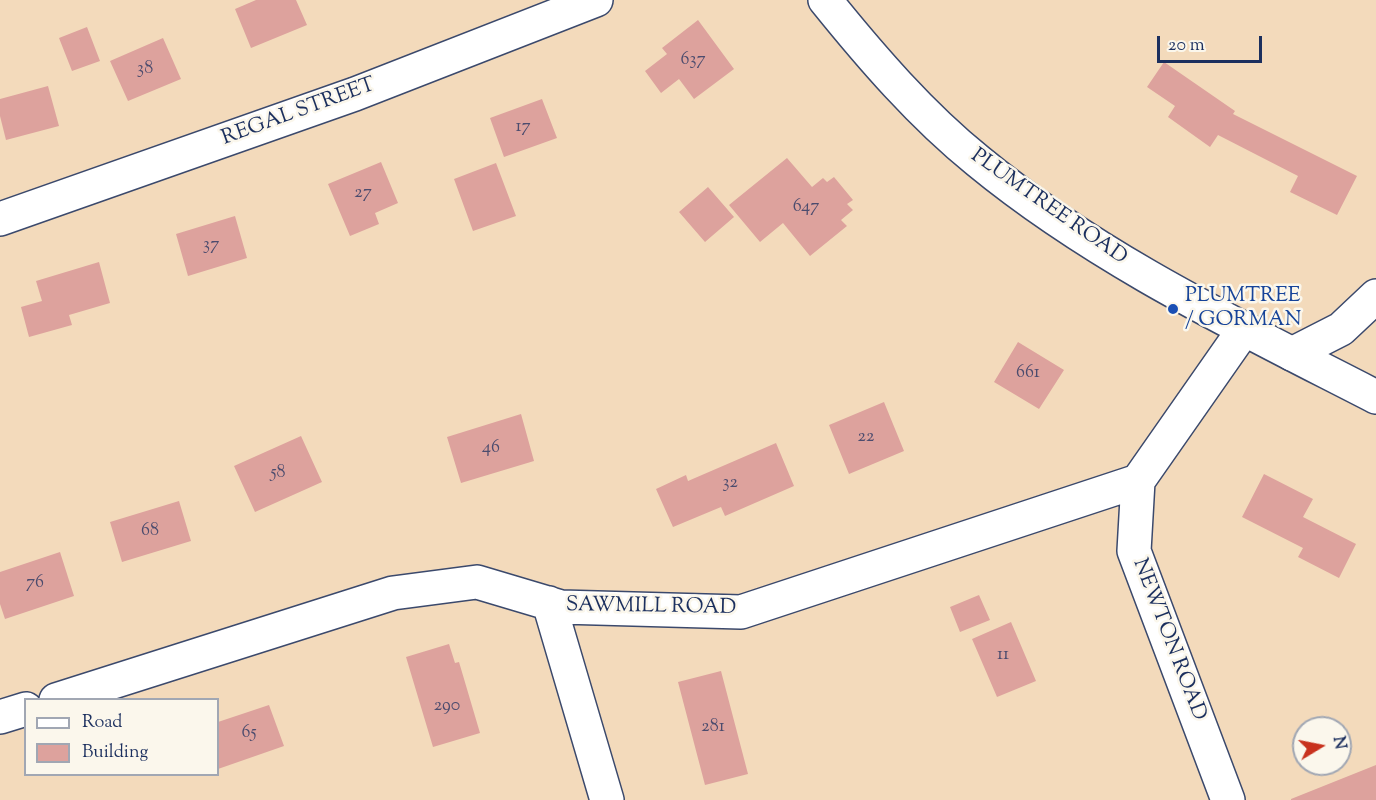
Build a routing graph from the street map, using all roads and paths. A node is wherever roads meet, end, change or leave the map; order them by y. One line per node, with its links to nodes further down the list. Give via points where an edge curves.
1 (596, 0): 3 (street, REGAL STREET, via 355,94)
2 (825, 0): 5 (street, PLUMTREE ROAD, via 889,75 978,161 1104,252)
3 (0, 219)
4 (1376, 296): 6 (street, via 1341,329)
5 (1245, 328): 6 (street, PLUMTREE ROAD); 8 (street)
6 (1292, 354): 7 (street, PLUMTREE ROAD)
7 (1376, 397)
8 (1138, 481): 9 (street, SAWMILL ROAD, via 741,612 561,607); 14 (street, NEWTON ROAD, via 1134,551)
9 (549, 603): 10 (street, SAWMILL ROAD, via 477,582 393,593); 13 (street)
10 (59, 698)
11 (24, 710): 12 (street)
12 (0, 717)
13 (607, 800)
14 (1228, 800)

